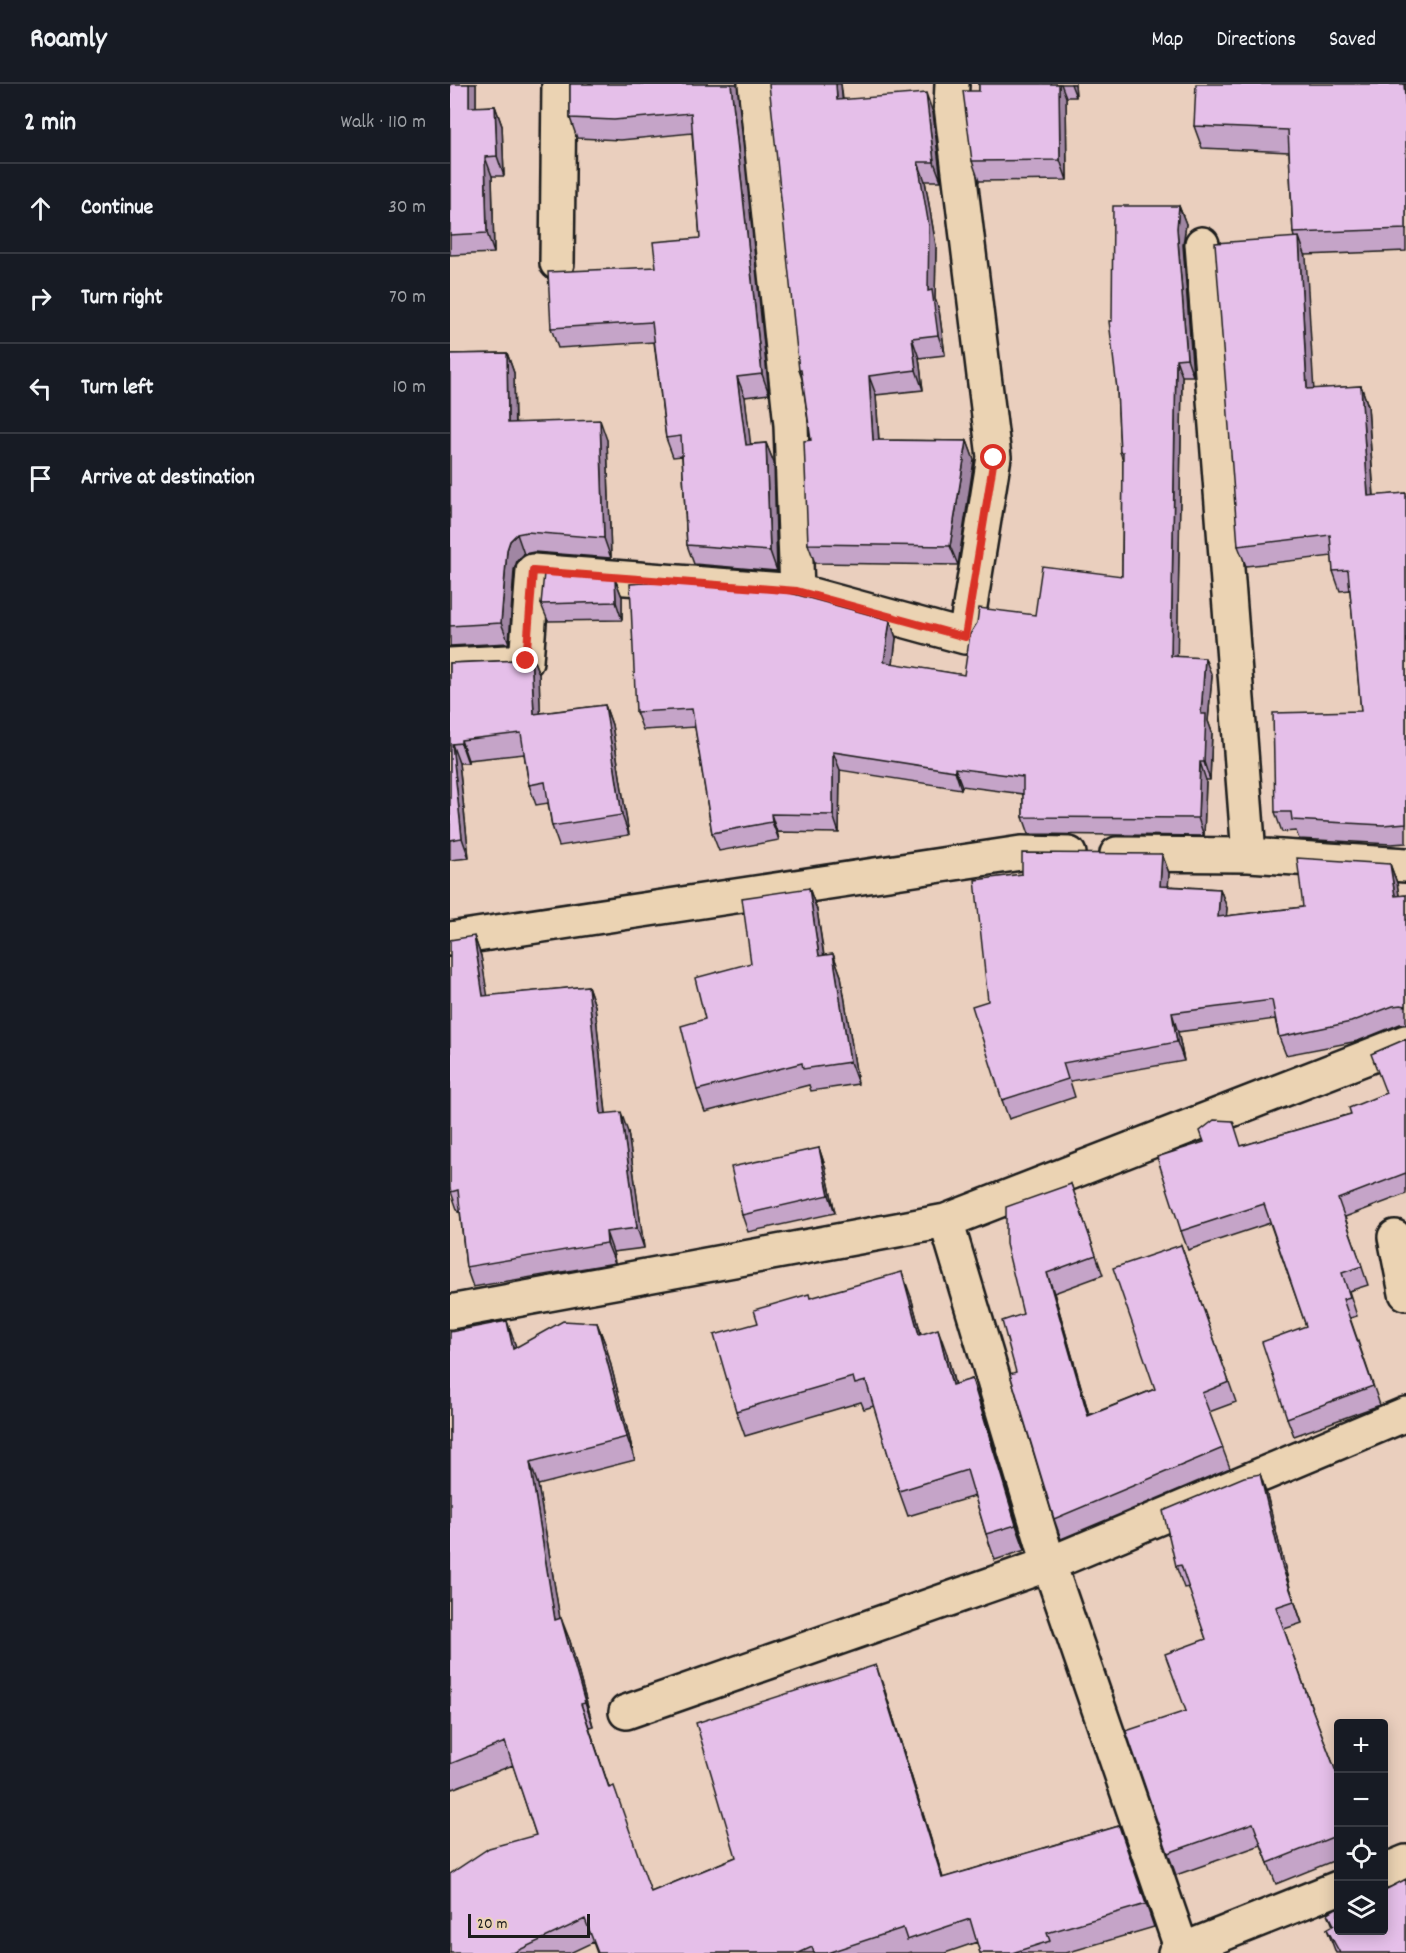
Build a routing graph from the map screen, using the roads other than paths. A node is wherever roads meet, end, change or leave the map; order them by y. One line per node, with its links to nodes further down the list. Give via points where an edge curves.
1 (559, 84): 5 (street)
2 (755, 84): 6 (street, via 790,425)
3 (952, 84): 6 (street, via 951,106 994,458 965,637)
4 (1202, 244): 8 (street)
5 (558, 263)
6 (797, 591): 7 (street, via 533,571 526,661)
7 (450, 665)
8 (1249, 855): 9 (street); 10 (street, via 1021,854)
9 (1406, 865)
10 (450, 939)
11 (1406, 1042): 12 (street)
12 (946, 1221): 15 (street); 17 (street)
13 (1395, 1237): 14 (street)
14 (1406, 1293)
15 (450, 1312)
16 (1406, 1414): 17 (street)
17 (1049, 1564): 18 (street); 22 (street)
18 (626, 1712)
19 (1406, 1862): 20 (street)
20 (1388, 1869)
21 (1334, 1890): 22 (street)
22 (1180, 1952)

